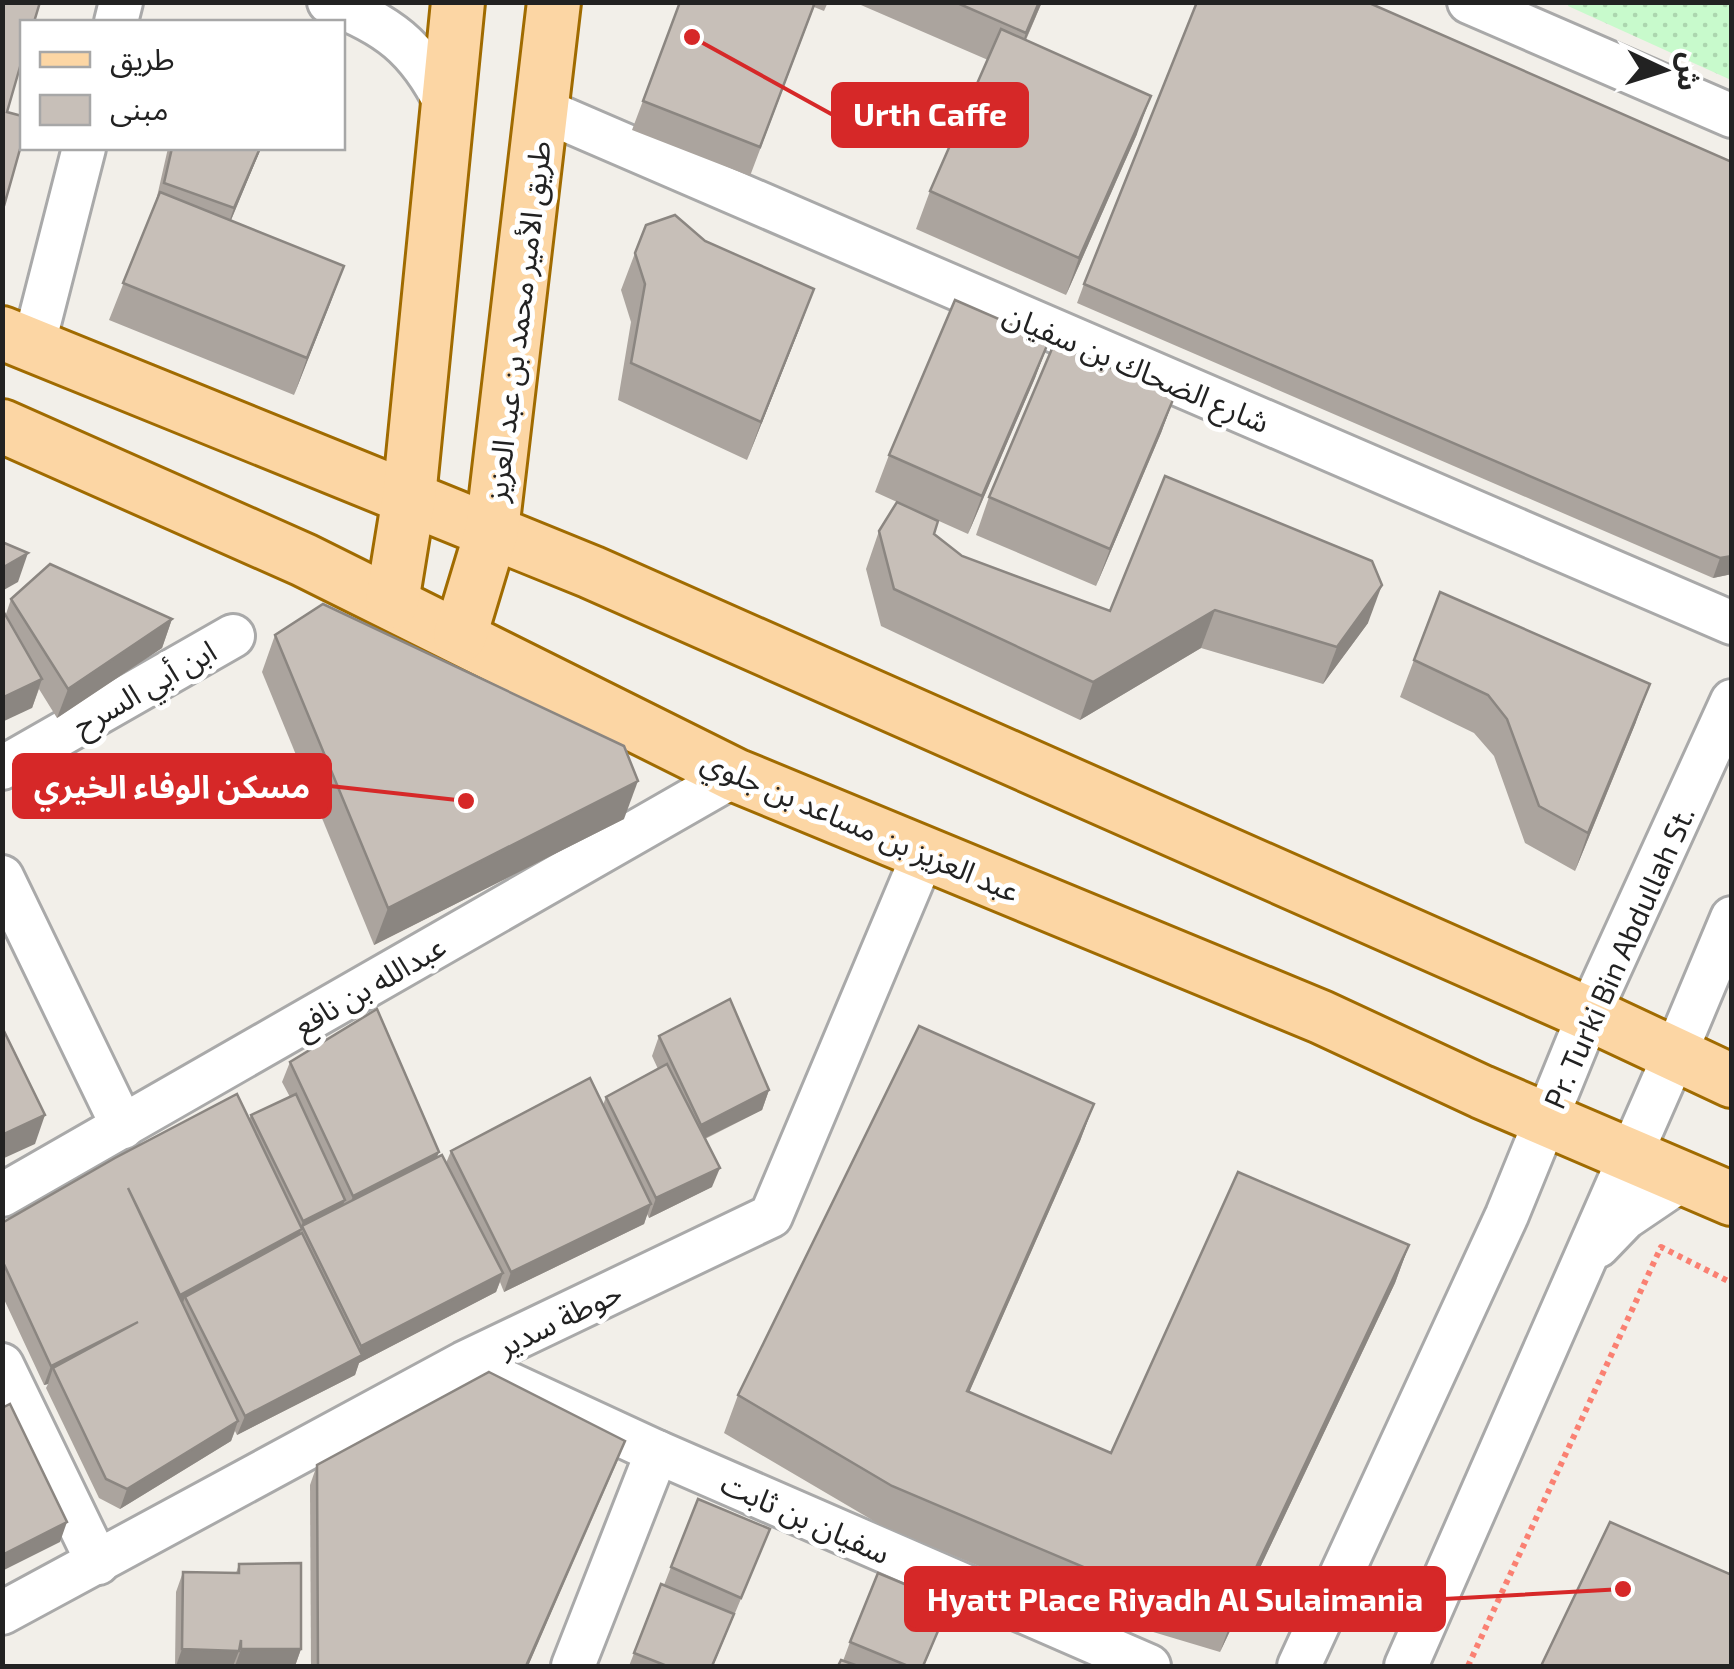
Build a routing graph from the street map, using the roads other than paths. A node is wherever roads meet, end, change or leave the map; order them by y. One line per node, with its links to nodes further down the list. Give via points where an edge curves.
1 (329, 2): 5 (street, via 395,36)
2 (458, 2): 5 (main road)
3 (554, 2): 6 (main road, طريق الأمير محمد بن عبد العزيز)
4 (1469, 2): 7 (street)
5 (446, 104): 11 (main road)
6 (543, 110): 12 (main road, طريق الأمير محمد بن عبد العزيز); 14 (street, شارع الضحاك بن سفيان)
7 (1732, 116)
8 (83, 150): 9 (street)
9 (18, 340): 11 (main road)
10 (2, 426): 13 (main road, عبد العزيز بن مساعد بن جلوي)
11 (408, 497): 12 (main road); 13 (main road)
12 (492, 530): 16 (main road, طريق الأمير محمد بن عبد العزيز); 23 (main road)
13 (392, 602): 16 (main road, عبد العزيز بن مساعد بن جلوي)
14 (1732, 622)
15 (233, 636): 18 (street, ابن أبي السرح)
16 (460, 636): 19 (main road, عبد العزيز بن مساعد بن جلوي)
17 (1732, 700): 23 (street, Pr. Turki Bin Abdullah St.)
18 (2, 768)
19 (735, 775): 20 (main road, عبد العزيز بن مساعد بن جلوي); 28 (street, عبدالله بن نافع)
20 (924, 853): 26 (main road, عبد العزيز بن مساعد بن جلوي, via 1321,1017); 35 (street, حوطة سدير, via 770,1216)
21 (2, 877): 28 (street)
22 (1732, 918): 24 (street)
23 (1599, 995): 24 (main road); 27 (street, Pr. Turki Bin Abdullah St.)
24 (1682, 1035): 25 (main road); 29 (street)
25 (1732, 1081)
26 (1482, 1092): 27 (main road, عبد العزيز بن مساعد بن جلوي); 33 (street, Pr. Turki Bin Abdullah St., via 1512,1149)
27 (1546, 1118): 29 (main road, عبد العزيز بن مساعد بن جلوي); 33 (street, Pr. Turki Bin Abdullah St.)
28 (123, 1127): 31 (street, عبدالله بن نافع)
29 (1631, 1154): 30 (main road, عبد العزيز بن مساعد بن جلوي); 34 (street)
30 (1684, 1178): 32 (main road, عبد العزيز بن مساعد بن جلوي); 34 (street, via 1624,1218)
31 (2, 1196)
32 (1732, 1199)
33 (1507, 1214): 42 (street, Pr. Turki Bin Abdullah St.)
34 (1578, 1276): 43 (street)
35 (464, 1364): 37 (street, سفيان بن ثابت); 38 (street, حوطة سدير)
36 (2, 1365): 38 (street)
37 (657, 1452): 40 (street); 41 (street, سفيان بن ثابت)
38 (98, 1563): 39 (street, حوطة سدير)
39 (2, 1613)
40 (572, 1666)
41 (1149, 1666)
42 (1299, 1666)
43 (1406, 1666)

